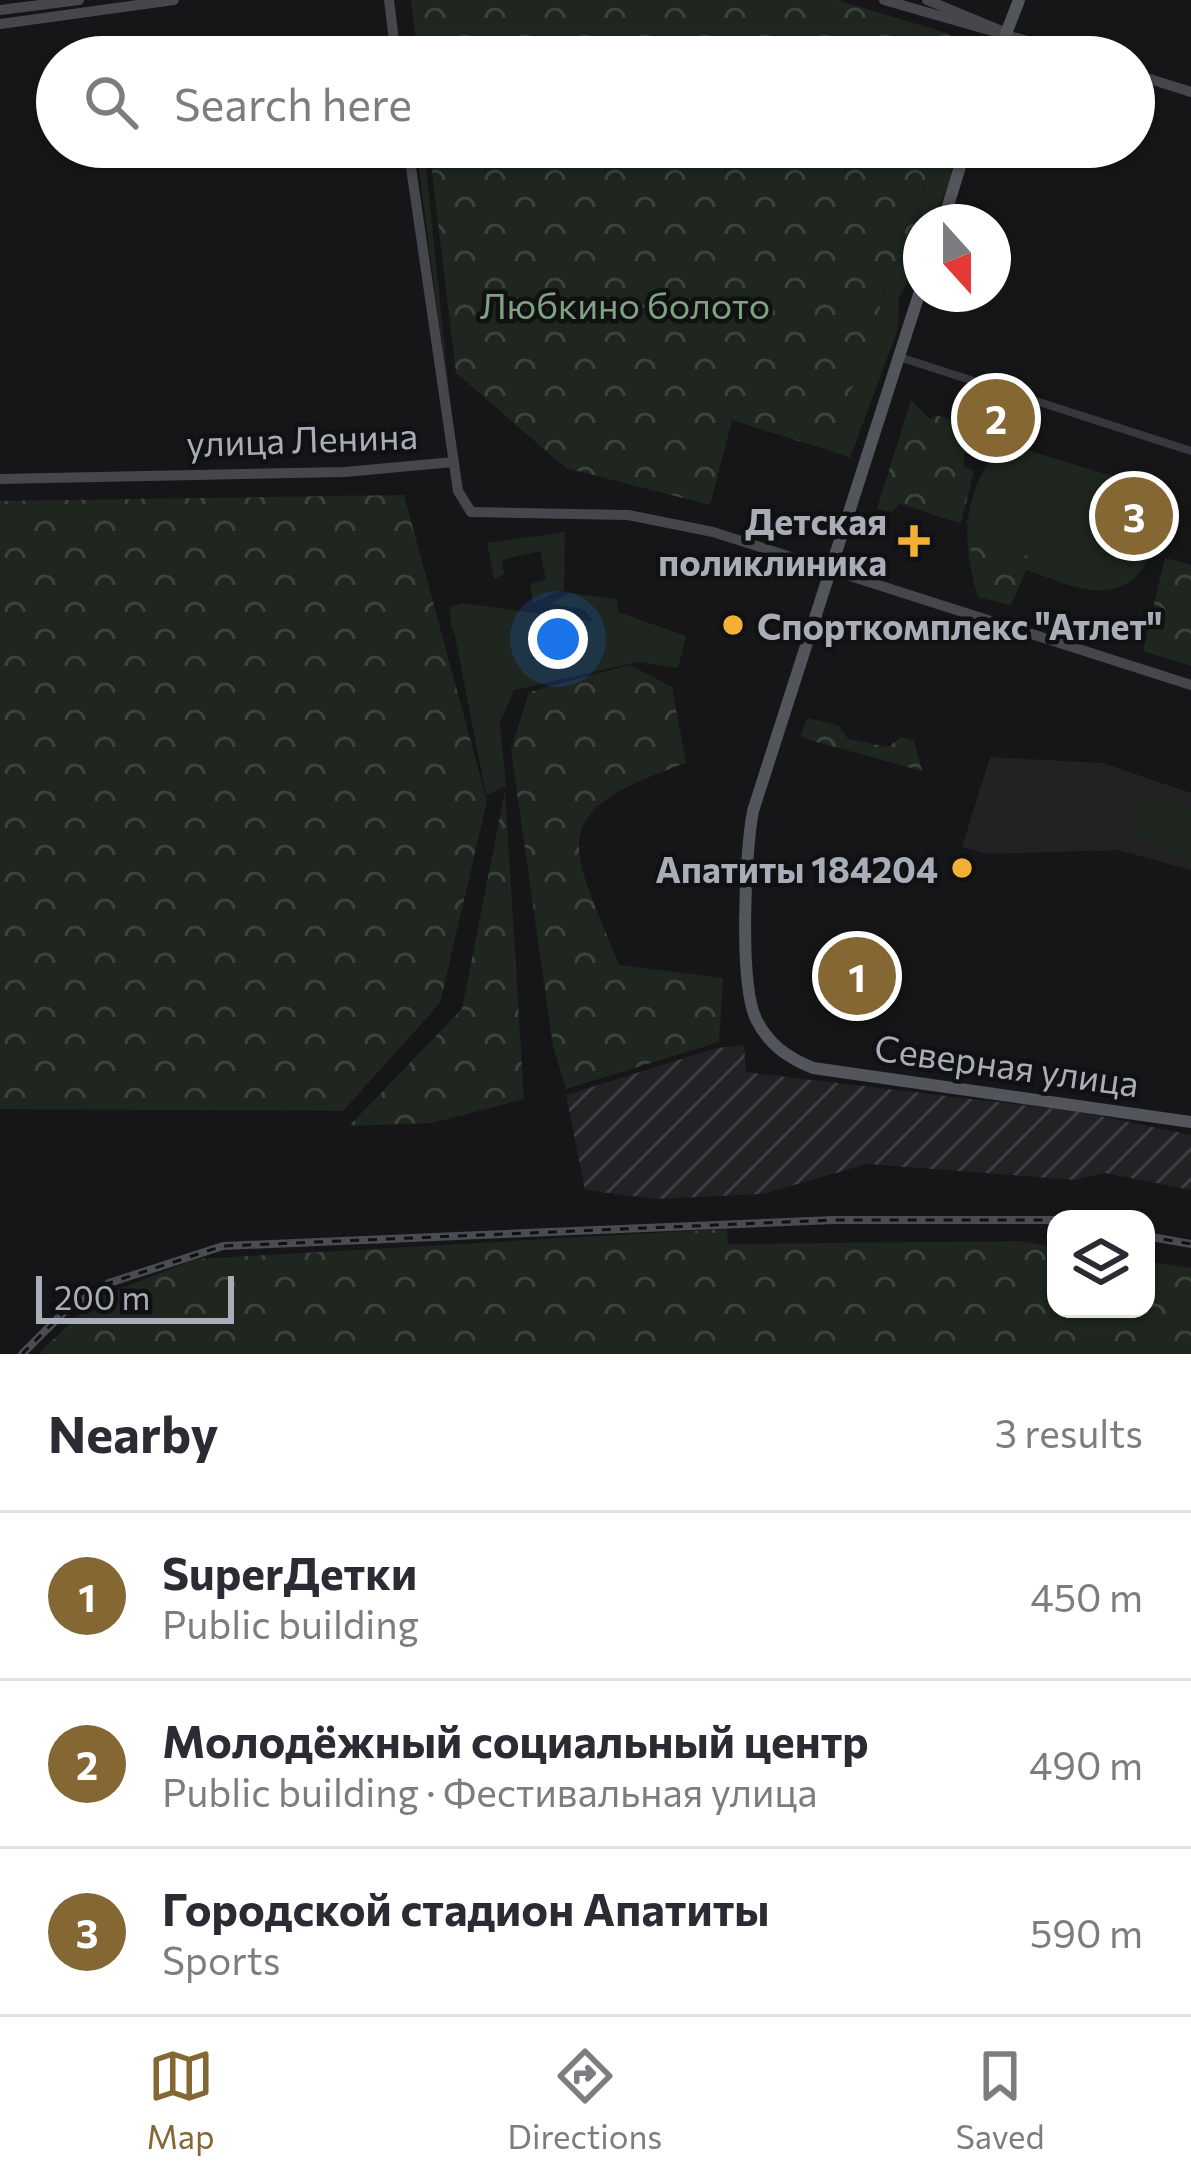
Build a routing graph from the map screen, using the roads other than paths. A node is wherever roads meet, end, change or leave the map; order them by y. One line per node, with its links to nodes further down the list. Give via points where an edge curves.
1 (79, 0): 7 (street)
2 (174, 0): 8 (street)
3 (389, 0): 10 (street)
4 (884, 0): 9 (street)
5 (927, 0): 9 (street)
6 (1018, 0): 9 (main road)
7 (0, 10)
8 (0, 23)
9 (1005, 33): 11 (main road); 12 (street)
10 (393, 36)
11 (1004, 36)
12 (1015, 36)
13 (1155, 81): 14 (street)
14 (1191, 92)
15 (411, 168): 21 (street)
16 (960, 168): 17 (main road)
17 (949, 204)
18 (913, 312): 19 (main road)
19 (899, 357): 20 (street); 23 (main road)
20 (1191, 451)
21 (453, 462): 22 (street, улица Ленина); 23 (street, улица Ленина, via 460,501 476,514 661,520)
22 (0, 479)
23 (832, 569): 24 (street, улица Ленина); 25 (main road, Северная улица, via 748,836 748,981 759,1025 782,1052 813,1067)
24 (1191, 685)
25 (1191, 1122)

